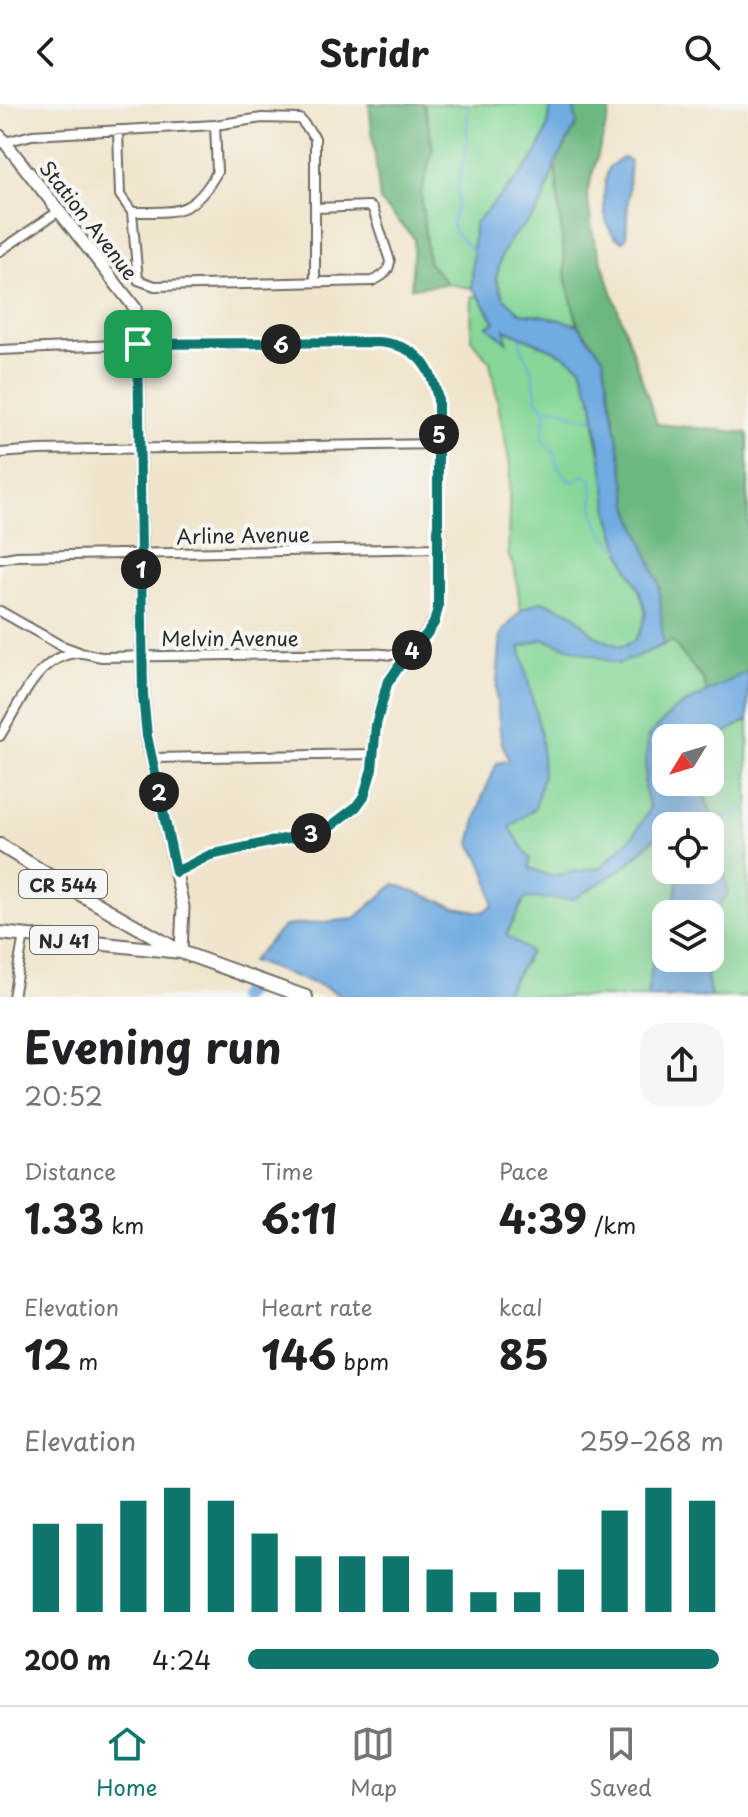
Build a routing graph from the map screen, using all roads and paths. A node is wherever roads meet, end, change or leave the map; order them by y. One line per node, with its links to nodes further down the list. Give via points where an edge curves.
1 (215, 125): 2 (street); 4 (street, via 300,119 315,138); 6 (street, via 217,172 186,208)
2 (118, 130): 3 (street); 6 (street, via 120,195)
3 (2, 139): 5 (street, Station Avenue)
4 (316, 208): 9 (street); 9 (street, via 373,209 390,267 372,281)
5 (59, 211): 7 (street); 10 (street, Station Avenue)
6 (132, 212): 8 (street)
7 (0, 251)
8 (138, 280): 9 (street, via 187,287); 10 (street)
9 (315, 281)
10 (119, 286): 11 (street, Station Avenue, via 135,308)
11 (138, 344): 12 (street); 13 (street, via 390,343 415,354 431,370); 14 (street, Station Avenue)
12 (0, 350)
13 (439, 444): 14 (street); 16 (street)
14 (140, 449): 15 (street); 17 (street, Station Avenue)
15 (0, 453)
16 (440, 548): 17 (street, Arline Avenue); 22 (street, via 434,623)
17 (141, 552): 18 (street, Arline Avenue); 21 (street, Station Avenue)
18 (0, 559)
19 (0, 611): 20 (street)
20 (79, 652): 21 (street, Melvin Avenue, via 102,657); 23 (street, via 59,658 38,675)
21 (142, 654): 22 (street, Melvin Avenue); 25 (street, Station Avenue)
22 (406, 656): 24 (street, via 387,684)
23 (0, 736)
24 (372, 754): 25 (street); 27 (street, via 364,796 335,825 210,855)
25 (152, 758): 27 (street, Station Avenue)
26 (0, 845): 28 (main road, CR 544)
27 (176, 872): 32 (street, Station Avenue, via 183,907)
28 (128, 921): 31 (main road, via 136,936); 32 (main road, CR 544)
29 (0, 933): 30 (main road, NJ 41)
30 (24, 935): 31 (main road, NJ 41); 33 (street)
31 (129, 946): 32 (main road, NJ 41)
32 (181, 952): 34 (main road, NJ 41)
33 (13, 997)
34 (306, 997)

